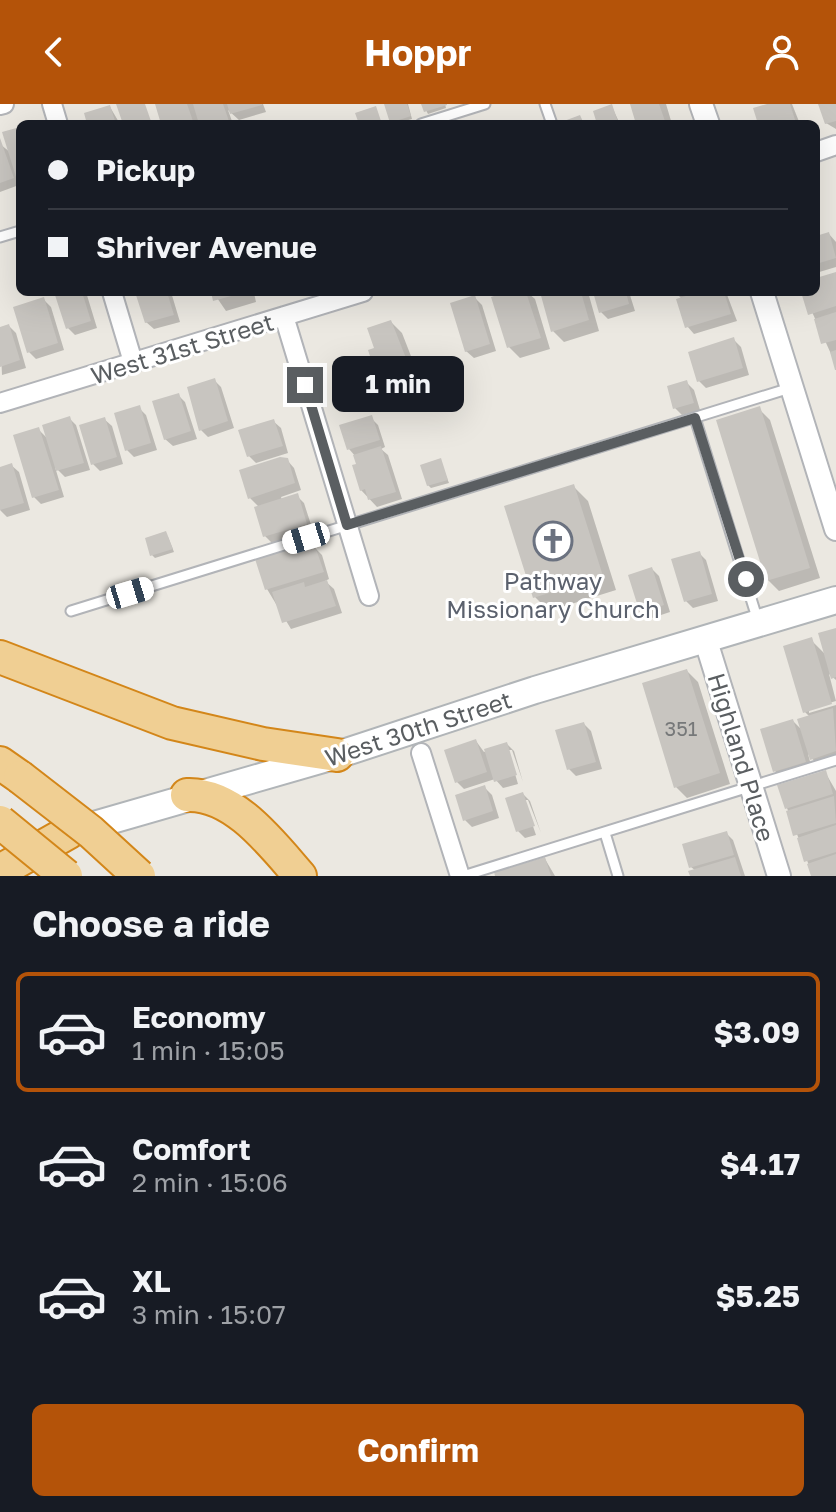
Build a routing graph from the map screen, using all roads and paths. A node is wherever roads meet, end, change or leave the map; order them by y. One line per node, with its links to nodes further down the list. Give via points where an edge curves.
1 (485, 104): 2 (lane)
2 (434, 120)
3 (113, 296): 7 (street)
4 (350, 296): 6 (street, West 31st Street)
5 (763, 296): 8 (street)
6 (284, 316): 7 (street, West 31st Street); 11 (street)
7 (133, 362): 9 (street, West 31st Street)
8 (792, 387): 10 (lane); 12 (street)
9 (0, 403)
10 (695, 418): 11 (lane); 16 (lane)
11 (347, 525): 13 (street); 15 (lane)
12 (836, 529)
13 (369, 596)
14 (836, 600): 16 (main road, West 30th Street)
15 (71, 611)
16 (759, 622): 17 (main road, West 30th Street)
17 (705, 638): 20 (main road, West 30th Street); 23 (street, Highland Place)
18 (0, 657): 20 (highway, via 172,723)
19 (421, 753): 33 (street)
20 (337, 755): 24 (main road, West 30th Street)
21 (836, 760): 23 (lane)
22 (10, 770): 31 (highway, bridge)
23 (751, 788): 27 (lane); 35 (street, Highland Place)
24 (187, 795): 26 (main road, West 30th Street); 32 (highway, via 209,797 234,811)
25 (0, 822): 30 (highway, bridge)
26 (69, 832): 28 (main road, West 30th Street); 29 (highway)
27 (605, 833): 33 (lane); 34 (lane)
28 (0, 853)
29 (0, 871)
30 (66, 876)
31 (139, 876)
32 (300, 876)
33 (462, 876)
34 (618, 876)
35 (779, 876)

